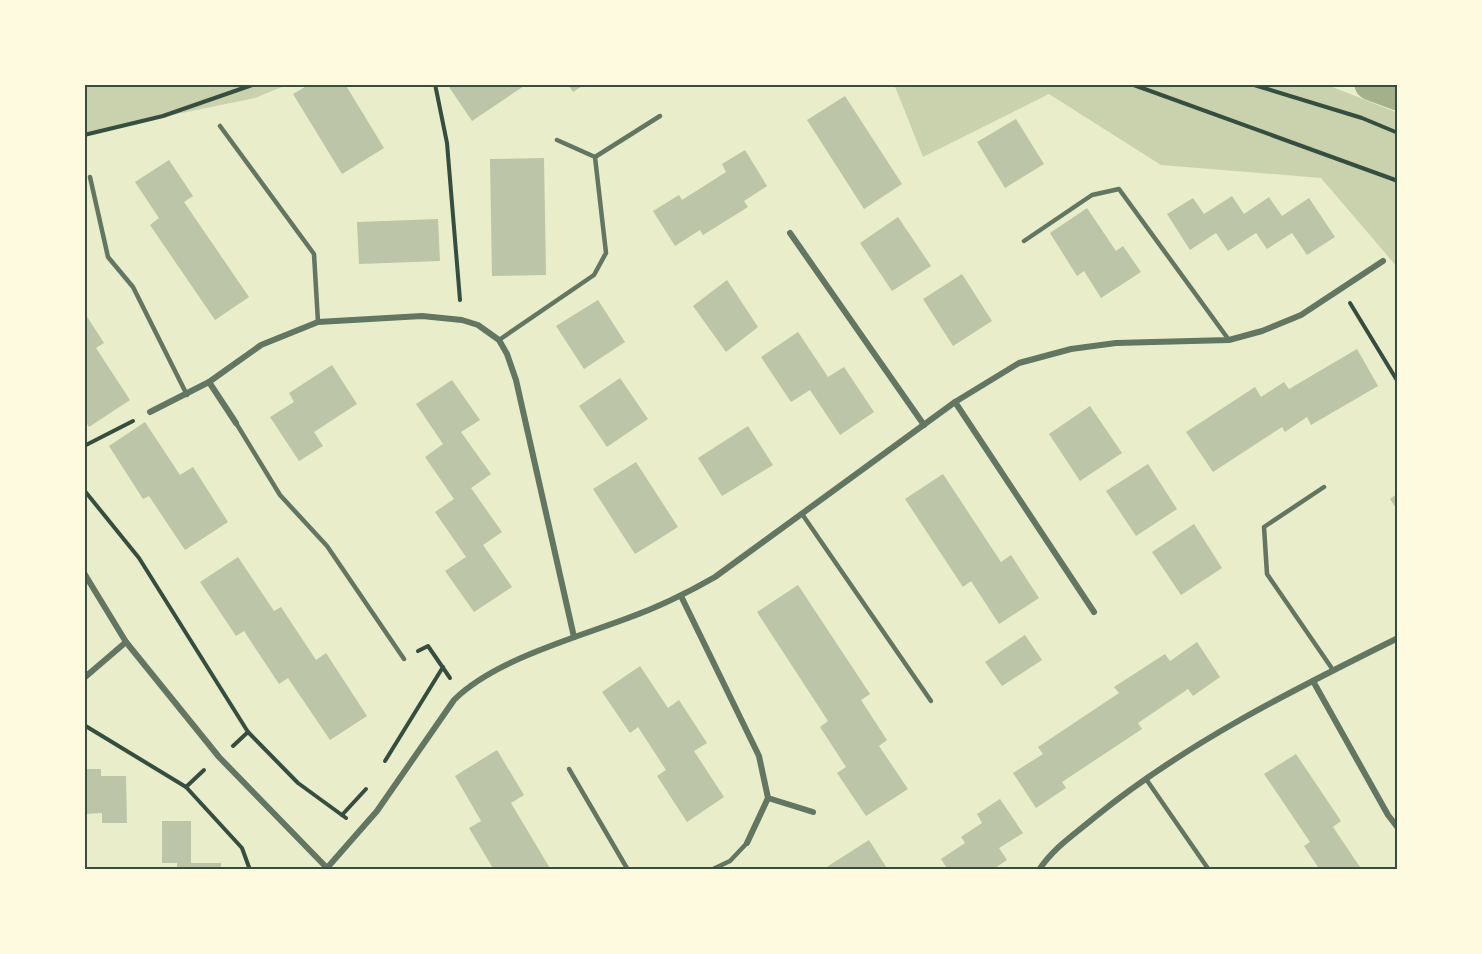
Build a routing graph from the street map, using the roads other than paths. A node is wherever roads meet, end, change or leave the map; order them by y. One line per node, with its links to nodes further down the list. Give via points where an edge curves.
1 (660, 116): 4 (lane)
2 (220, 126): 9 (lane, via 314,254)
3 (557, 140): 4 (lane)
4 (595, 157): 10 (lane, via 606,253 594,275)
5 (90, 177): 13 (lane, via 108,256 133,287)
6 (790, 233): 17 (street)
7 (1024, 241): 11 (lane, via 1092,195 1119,189)
8 (1383, 261): 11 (street, via 1301,315)
9 (318, 322): 10 (street, via 422,316 462,320 478,325); 12 (street, via 261,345)
10 (499, 340): 23 (street, via 516,380)
11 (1229, 340): 14 (street, via 1116,343 1071,349 1019,363)
12 (209, 382): 13 (street); 16 (street)
13 (187, 395): 15 (street)
14 (955, 402): 17 (street); 22 (street)
15 (150, 412)
16 (236, 423): 26 (lane, via 280,495 327,546)
17 (924, 425): 19 (street)
18 (1323, 487): 27 (lane, via 1264,527 1267,573)
19 (802, 514): 21 (street, via 715,577); 30 (lane)
20 (84, 573): 25 (street)
21 (681, 596): 23 (street); 33 (street, via 759,756)
22 (1094, 612)
23 (574, 637): 37 (street, via 502,669 461,693 377,811)
24 (1398, 638): 27 (street)
25 (126, 642): 28 (street); 37 (street, via 219,757)
26 (404, 659)
27 (1333, 670): 29 (street)
28 (84, 678)
29 (1313, 681): 32 (street, via 1176,757); 35 (street)
30 (931, 701)
31 (569, 769): 38 (lane)
32 (1146, 779): 40 (street, via 1048,855); 41 (lane)
33 (768, 798): 34 (street); 36 (street)
34 (813, 812)
35 (1398, 828)
36 (747, 843): 39 (lane, via 730,861)
37 (328, 869)
38 (628, 870)
39 (711, 870)
40 (1039, 870)
41 (1209, 870)

